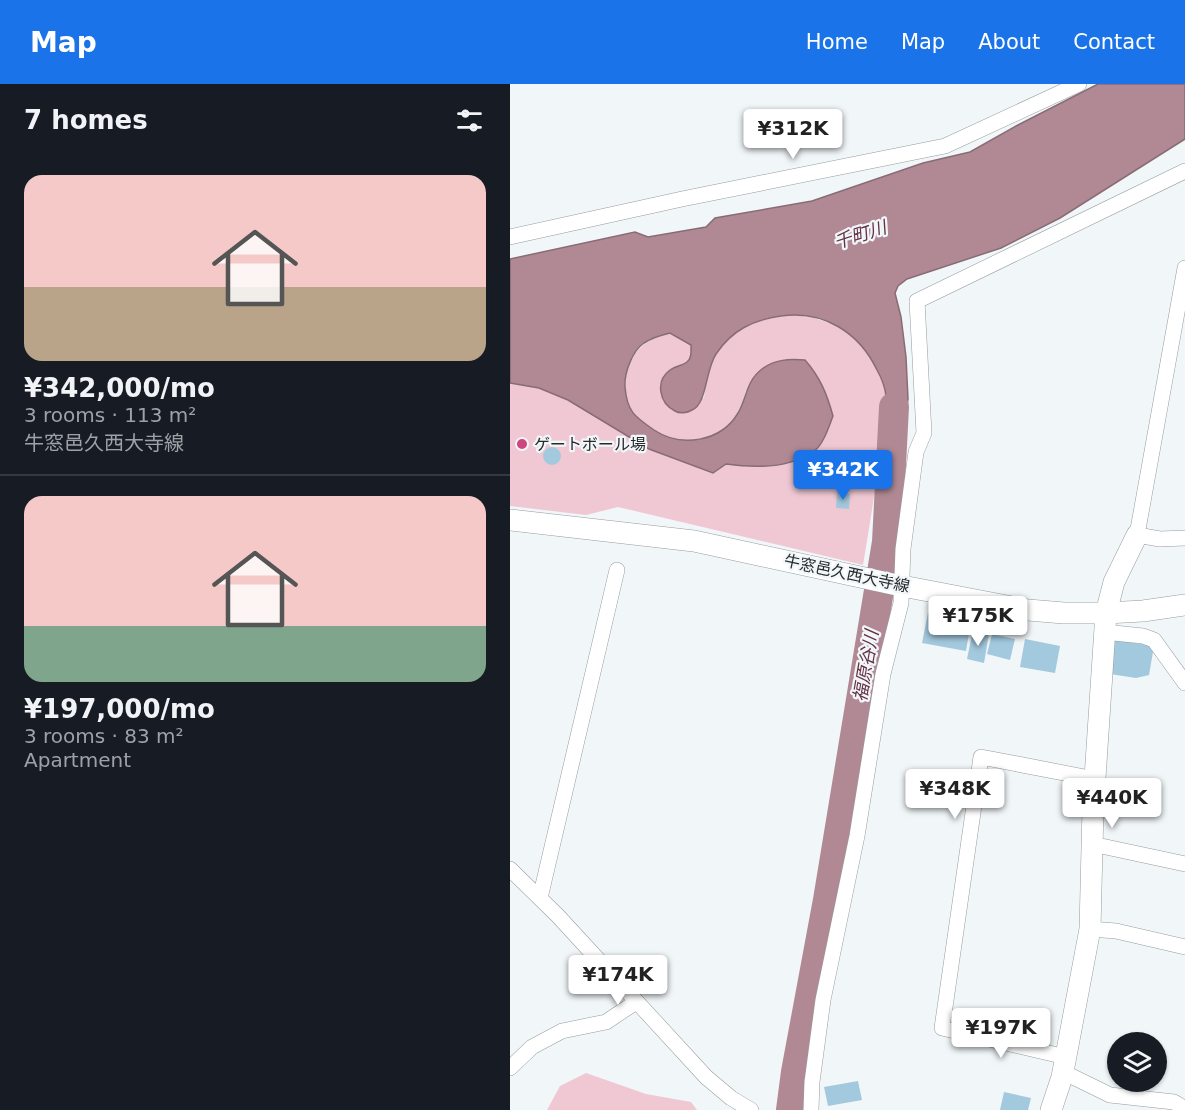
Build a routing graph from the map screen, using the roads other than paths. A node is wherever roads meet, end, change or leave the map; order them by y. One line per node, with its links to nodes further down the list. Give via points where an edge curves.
1 (1079, 84): 3 (street, via 945,146)
2 (1185, 171): 9 (street, via 917,301 924,434 916,452)
3 (510, 237)
4 (1185, 268): 6 (street)
5 (510, 520): 9 (main road, 牛窓邑久西大寺線, via 694,541)
6 (1137, 536): 7 (street); 11 (main road, via 1114,582)
7 (1185, 538)
8 (617, 570): 17 (street)
9 (900, 585): 11 (main road, 牛窓邑久西大寺線); 25 (street, via 901,603 883,674 857,836 823,1000)
10 (1185, 605): 11 (main road, 牛窓邑久西大寺線, via 1143,611)
11 (1105, 623): 12 (street, via 1154,640); 13 (main road)
12 (1185, 683)
13 (1095, 779): 14 (main road); 21 (street, via 981,757 942,1028)
14 (1092, 844): 15 (street); 18 (main road)
15 (1185, 864)
16 (510, 869): 17 (street)
17 (540, 898): 20 (street)
18 (1090, 930): 19 (street); 21 (main road)
19 (1185, 947)
20 (636, 1002): 22 (street, via 606,1022 562,1031 532,1047); 24 (street, via 706,1077)
21 (1065, 1064): 23 (street, via 1110,1095 1174,1102); 26 (main road)
22 (510, 1068)
23 (1185, 1109)
24 (751, 1110)
25 (811, 1110)
26 (1051, 1110)

